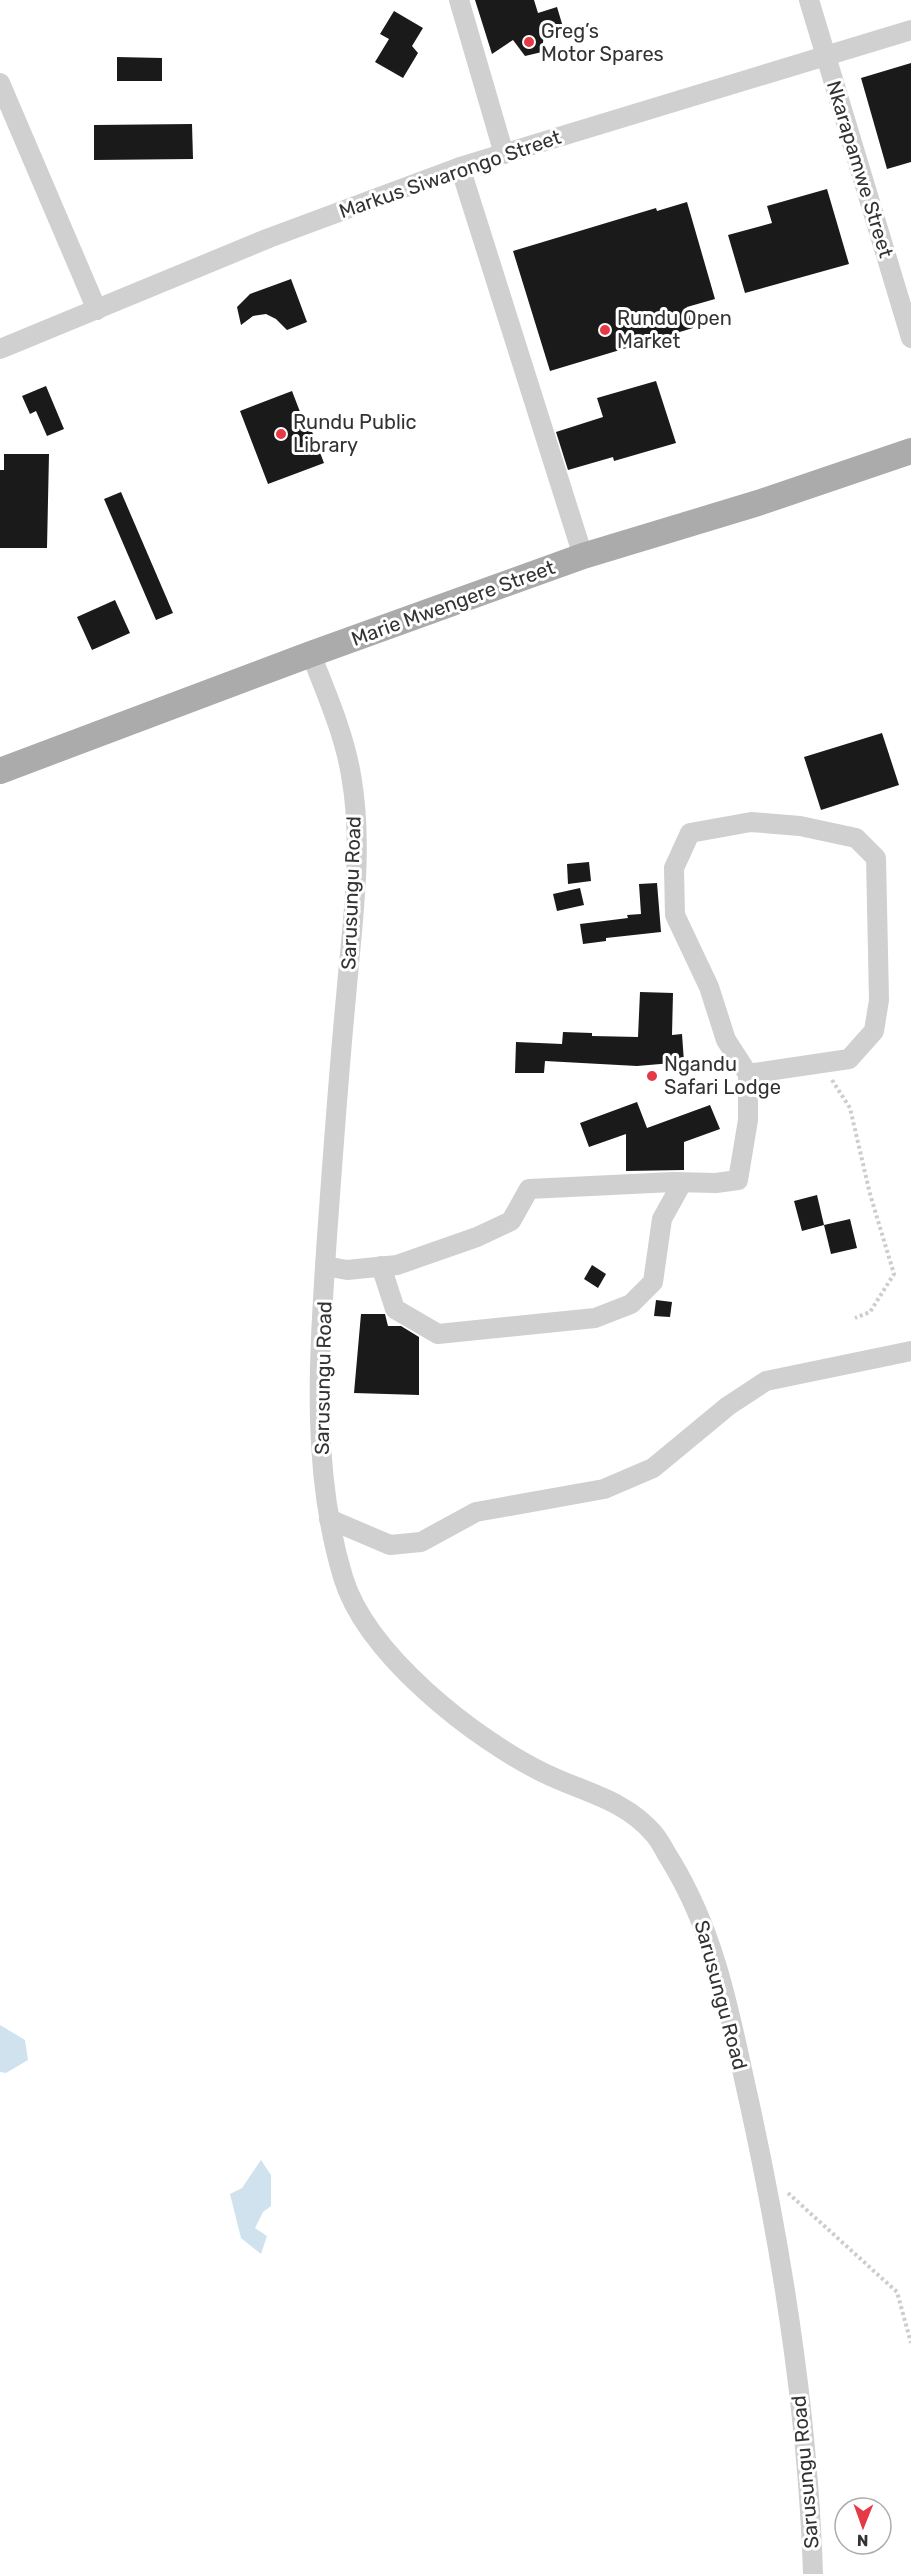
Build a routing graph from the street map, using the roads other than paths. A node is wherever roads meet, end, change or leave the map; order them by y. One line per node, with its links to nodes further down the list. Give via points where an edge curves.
1 (459, 0): 6 (street)
2 (809, 0): 4 (street, Nkarapamwe Street)
3 (911, 30): 4 (street, Markus Siwarongo Street)
4 (826, 55): 6 (street, Markus Siwarongo Street); 9 (street, Nkarapamwe Street)
5 (0, 83): 8 (street)
6 (504, 154): 7 (street, Markus Siwarongo Street)
7 (460, 167): 8 (street, Markus Siwarongo Street, via 269,238); 12 (street)
8 (97, 310): 10 (street, Markus Siwarongo Street)
9 (911, 338)
10 (0, 349)
11 (911, 451): 12 (main road, Marie Mwengere Street)
12 (583, 556): 13 (main road, Marie Mwengere Street)
13 (311, 654): 14 (main road, Marie Mwengere Street); 17 (street, Sarusungu Road, via 351,773 357,822)
14 (0, 771)
15 (748, 1074): 15 (street, via 849,1059 874,1031 879,1000 876,858 856,838 800,826 751,822 690,833 674,868 675,915 709,987 726,1041); 16 (street, via 748,1120 738,1180)
16 (682, 1183): 18 (street, via 530,1190 512,1221 398,1265); 18 (street, via 663,1219 653,1282 631,1304 595,1318 438,1334 395,1309)
17 (325, 1266): 18 (street, via 347,1270); 20 (street, Sarusungu Road, via 319,1446)
18 (381, 1266)
19 (911, 1351): 20 (street, via 766,1381 728,1406 653,1468 604,1489 476,1512 422,1542 390,1545)
20 (329, 1519): 21 (street, Sarusungu Road, via 344,1581 365,1624 403,1668 501,1751 635,1815 655,1835 689,1890 710,1938 765,2173 792,2340 812,2526)
21 (813, 2574)

